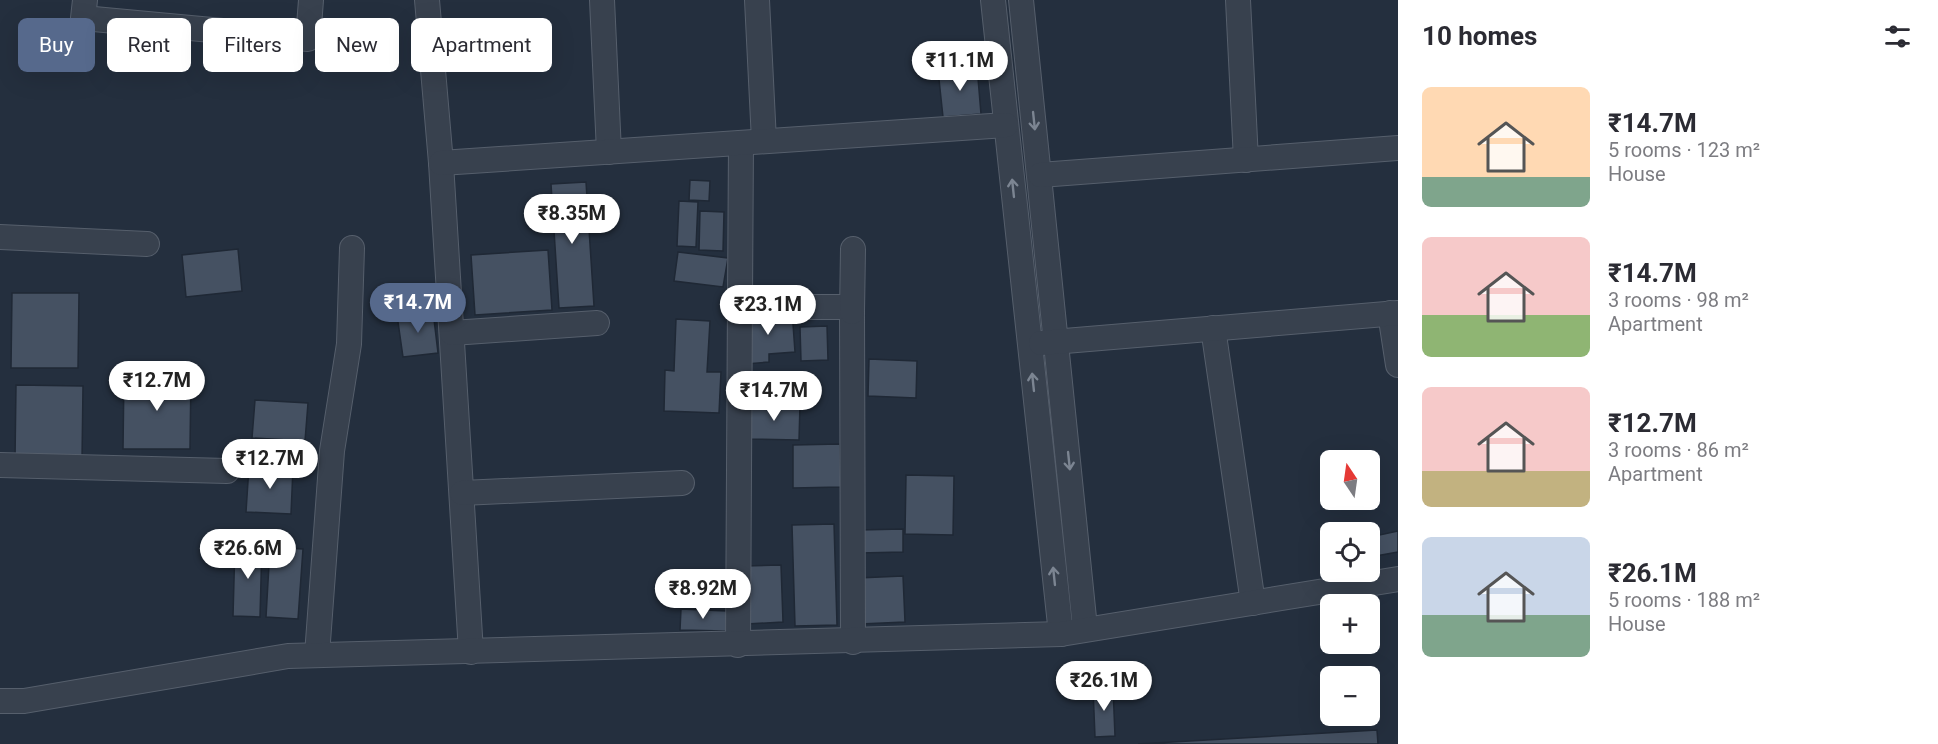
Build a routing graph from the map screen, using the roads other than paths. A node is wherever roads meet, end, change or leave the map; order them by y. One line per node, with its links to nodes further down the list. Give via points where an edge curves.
1 (85, 0): 2 (street, via 83,18 308,39)
2 (311, 0)
3 (428, 0): 14 (street)
4 (602, 0): 12 (street)
5 (757, 0): 10 (street)
6 (993, 0): 9 (street)
7 (1021, 0): 15 (street, one-way to 15)
8 (1238, 0): 13 (street)
9 (1006, 125): 10 (street); 27 (street, one-way to 9)
10 (752, 142): 12 (street); 20 (street)
11 (1398, 148): 13 (street)
12 (609, 152): 14 (street)
13 (1246, 160): 15 (street)
14 (441, 163): 25 (street)
15 (1040, 175): 26 (street)
16 (0, 237): 17 (street)
17 (147, 244)
18 (352, 248): 40 (street, via 349,344 332,451)
19 (852, 249): 21 (street)
20 (740, 298): 21 (street, via 748,307 843,307); 38 (street)
21 (852, 312): 37 (street)
22 (1394, 313): 24 (street); 28 (street)
23 (597, 323): 25 (street)
24 (1213, 328): 26 (street); 34 (street)
25 (452, 333): 32 (street)
26 (1057, 341): 27 (street); 35 (street, one-way to 35)
27 (1029, 344): 36 (street, one-way to 27)
28 (1398, 365)
29 (0, 465): 30 (street)
30 (227, 471)
31 (682, 483): 32 (street)
32 (462, 493): 39 (street)
33 (1398, 579): 34 (street)
34 (1253, 603): 35 (street)
35 (1086, 628): 36 (street)
36 (1061, 634): 37 (street)
37 (853, 642): 38 (street)
38 (738, 645): 39 (street)
39 (471, 652): 40 (street)
40 (317, 655): 41 (street, via 288,656 24,701)
41 (0, 701)

